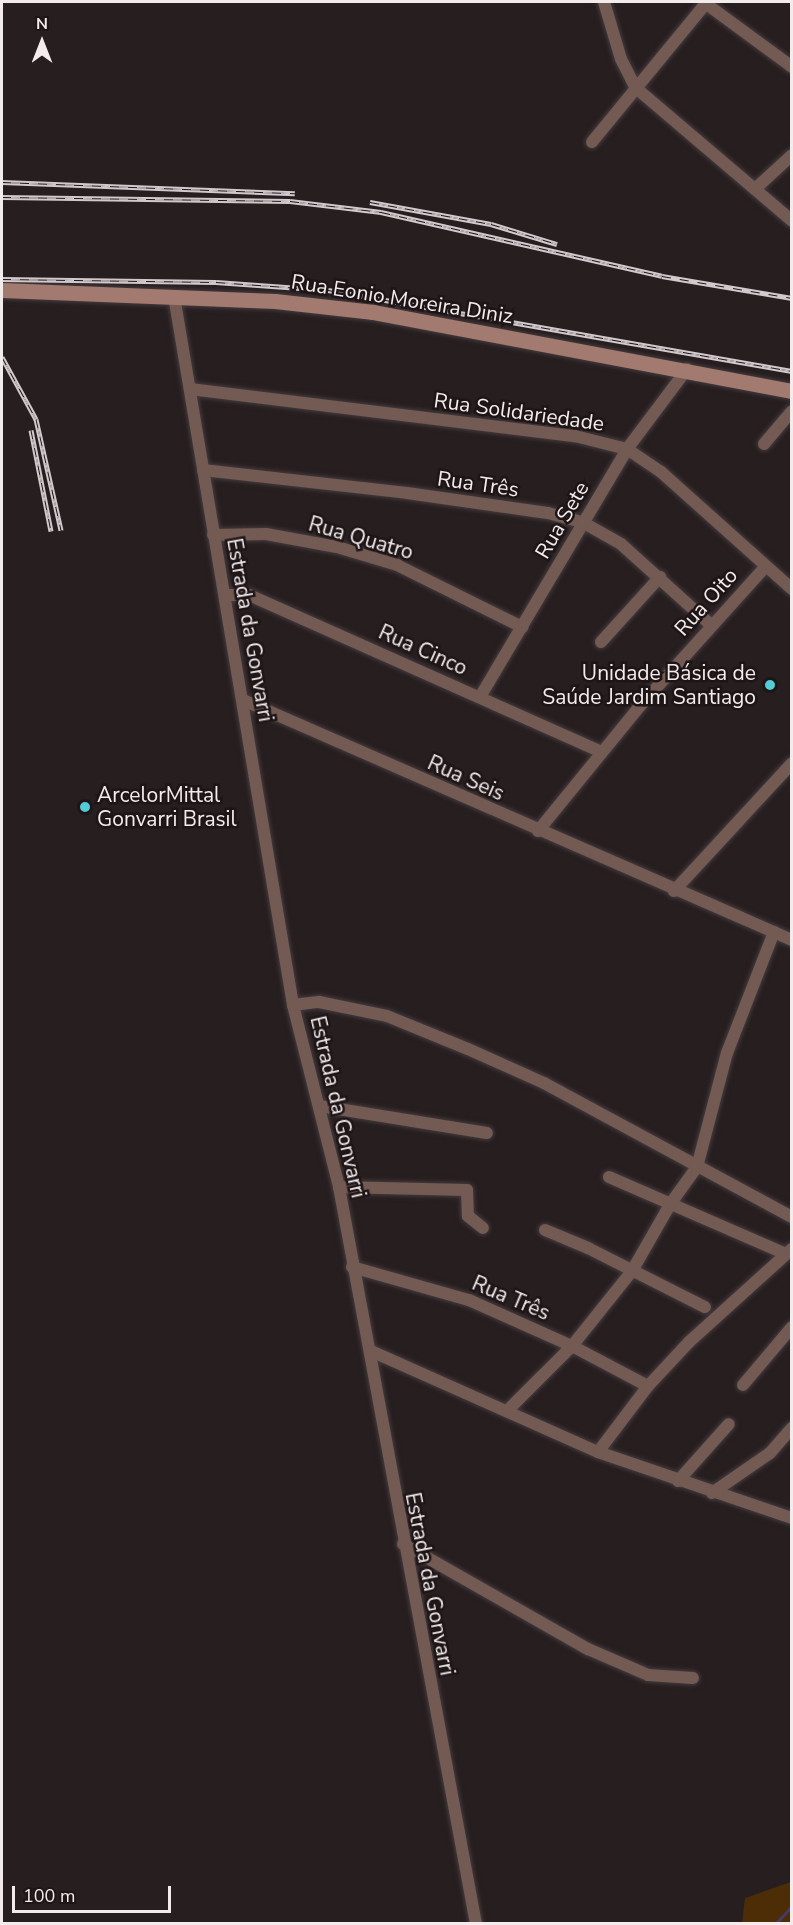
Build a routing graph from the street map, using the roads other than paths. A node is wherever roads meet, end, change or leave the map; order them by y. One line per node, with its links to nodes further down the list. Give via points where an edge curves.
1 (604, 2): 4 (street, via 621,59)
2 (706, 2): 3 (street); 4 (street)
3 (792, 67)
4 (636, 88): 5 (street); 7 (street)
5 (592, 142)
6 (792, 155): 7 (street)
7 (755, 189): 8 (street)
8 (792, 221)
9 (2, 290): 10 (main road, Rua Eonio Moreira Diniz)
10 (174, 296): 11 (main road, Rua Eonio Moreira Diniz, via 373,312); 12 (street, Estrada da Gonvarri)
11 (687, 369): 13 (main road, Rua Eonio Moreira Diniz); 16 (street, Rua Sete)
12 (190, 389): 16 (street, Rua Solidariedade, via 575,436); 17 (street, Estrada da Gonvarri)
13 (792, 391)
14 (792, 411): 15 (street)
15 (764, 444)
16 (627, 449): 18 (street, Rua Sete); 20 (street, Rua Solidariedade, via 660,471)
17 (203, 470): 18 (street, Rua Três, via 407,493 548,513); 19 (street, Estrada da Gonvarri)
18 (582, 522): 21 (street, Rua Três, via 621,544); 25 (street, Rua Sete)
19 (213, 535): 23 (street, Estrada da Gonvarri); 25 (street, Rua Quatro, via 266,534 357,553 397,565)
20 (765, 567): 22 (street, Rua Solidariedade); 24 (street, Rua Oito)
21 (660, 577): 24 (street, Rua Três); 26 (street)
22 (792, 589)
23 (225, 595): 27 (street, Rua Cinco, via 249,595); 28 (street, Estrada da Gonvarri)
24 (711, 625): 29 (street, Rua Oito)
25 (522, 627): 27 (street, Rua Sete)
26 (601, 642)
27 (480, 697): 29 (street, Rua Cinco)
28 (243, 700): 31 (street, Rua Seis); 35 (street, Estrada da Gonvarri)
29 (602, 752): 31 (street, Rua Oito)
30 (792, 763): 32 (street)
31 (538, 831): 32 (street, Rua Seis)
32 (674, 891): 33 (street, Rua Seis)
33 (774, 932): 34 (street, Rua Seis); 38 (street, via 727,1053)
34 (792, 940)
35 (293, 1005): 36 (street, Estrada da Gonvarri); 38 (street, via 319,1002 404,1022 522,1072)
36 (320, 1106): 37 (street); 40 (street, Estrada da Gonvarri)
37 (487, 1133)
38 (697, 1167): 41 (street); 42 (street)
39 (609, 1177): 41 (street)
40 (339, 1187): 43 (street, via 467,1190 468,1216); 46 (street, Estrada da Gonvarri)
41 (671, 1203): 45 (street); 47 (street)
42 (792, 1218)
43 (483, 1228)
44 (545, 1230): 47 (street)
45 (789, 1251): 53 (street)
46 (352, 1267): 50 (street, Rua Três, via 469,1300); 51 (street, Estrada da Gonvarri)
47 (632, 1271): 48 (street); 50 (street)
48 (705, 1307)
49 (792, 1327): 52 (street)
50 (572, 1346): 53 (street, Rua Três); 54 (street)
51 (371, 1351): 54 (street); 61 (street, Estrada da Gonvarri)
52 (743, 1385)
53 (648, 1386): 57 (street)
54 (507, 1411): 57 (street)
55 (729, 1424): 58 (street)
56 (792, 1428): 59 (street, via 770,1453)
57 (598, 1452): 58 (street)
58 (678, 1481): 59 (street)
59 (712, 1493): 60 (street)
60 (792, 1518)
61 (403, 1544): 62 (street, via 588,1649 648,1675); 63 (street, Estrada da Gonvarri)
62 (693, 1678)
63 (476, 1923)

